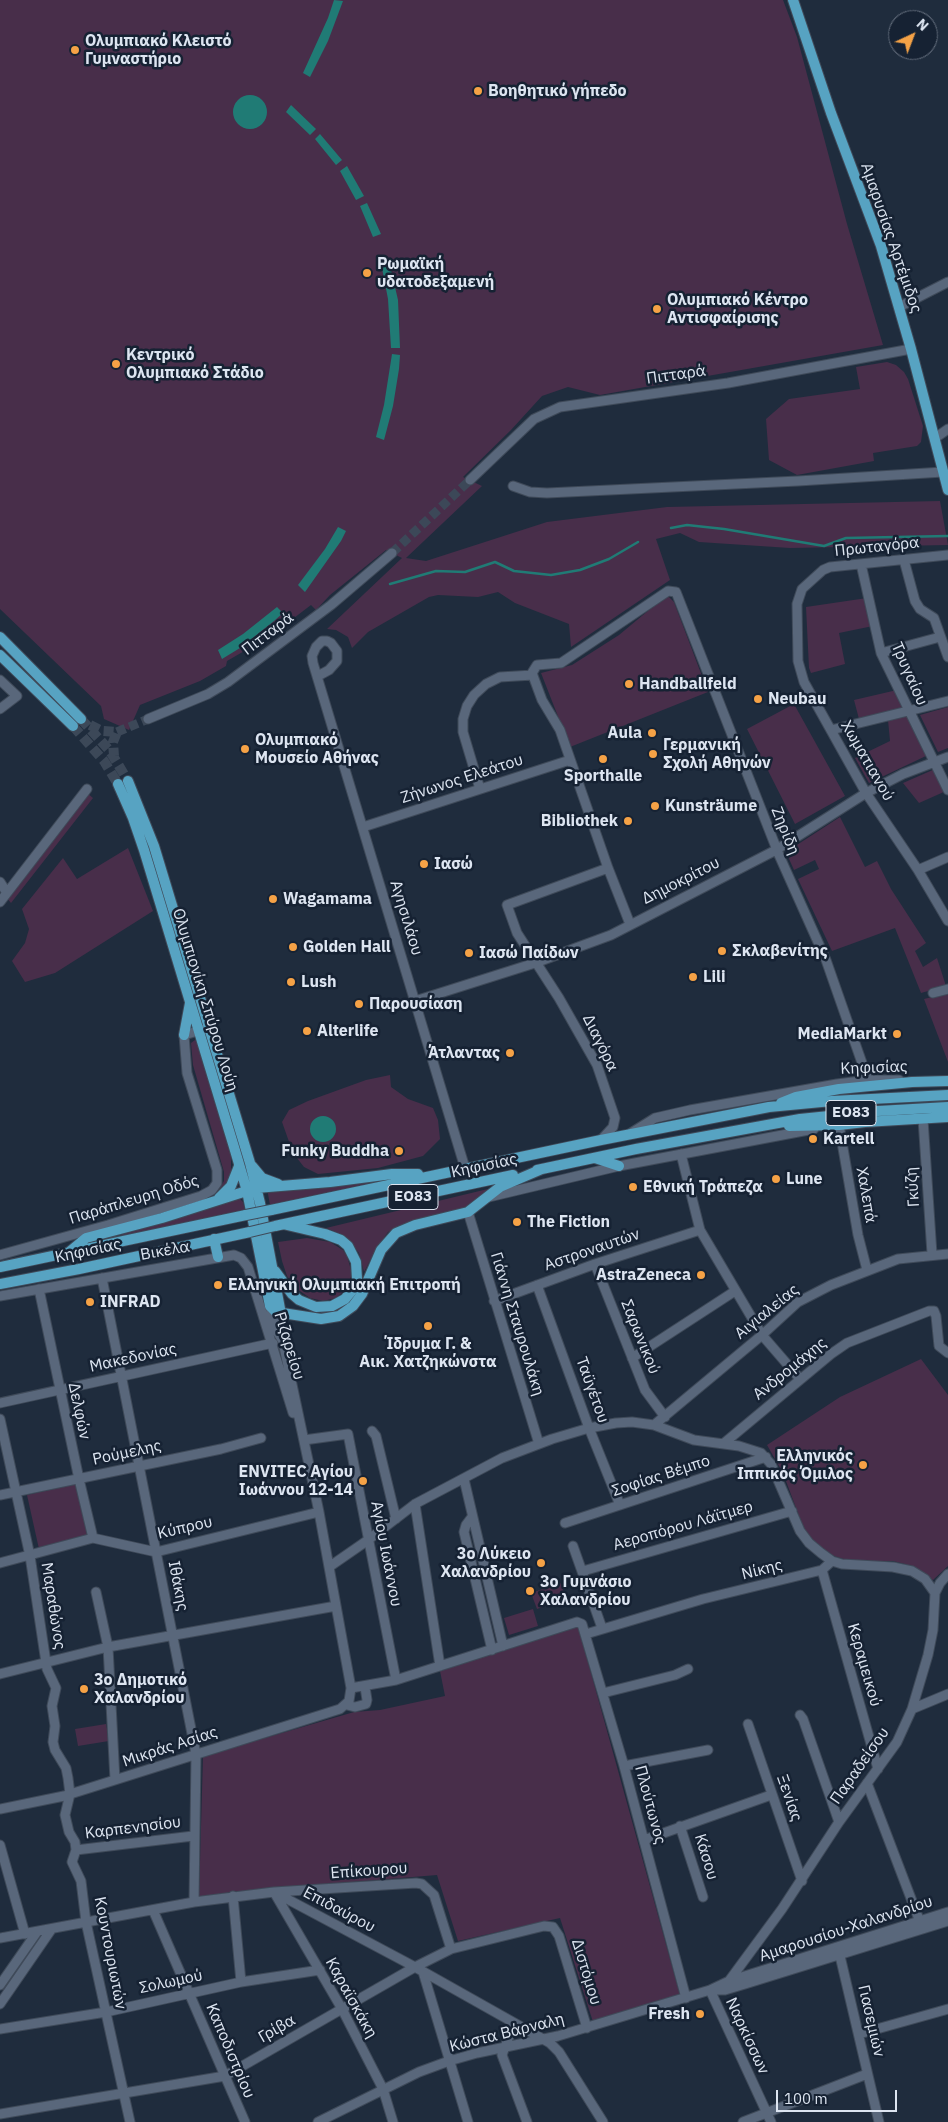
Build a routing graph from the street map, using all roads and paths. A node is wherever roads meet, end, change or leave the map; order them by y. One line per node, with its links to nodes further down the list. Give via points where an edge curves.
1 (792, 0): 3 (main road, Αμαρυσίας Αρτέμιδος, via 874,227)
2 (948, 282): 3 (street)
3 (899, 307): 4 (main road, Αμαρυσίας Αρτέμιδος)
4 (911, 349): 6 (main road, Αμαρυσίας Αρτέμιδος); 8 (street, Πιτταρά, via 728,383 555,409 534,419)
5 (948, 430): 6 (street)
6 (934, 438): 7 (main road, Αμαρυσίας Αρτέμιδος)
7 (943, 472): 9 (street, via 547,493); 10 (main road, Αμαρυσίας Αρτέμιδος)
8 (470, 480)
9 (513, 486)
10 (948, 490)
11 (392, 553): 27 (street, Πιτταρά, via 324,611 228,682)
12 (948, 555): 13 (street, Πρωταγόρα)
13 (904, 560): 14 (street, Πρωταγόρα); 17 (street, via 917,605 934,618)
14 (861, 564): 15 (street, Πρωταγόρα, via 823,570 802,589); 18 (street, Τρυγαίου)
15 (797, 604): 28 (street, Χωματιανού, via 800,672)
16 (0, 636): 19 (main road, via 77,722)
17 (940, 638): 18 (street); 20 (street)
18 (881, 653): 26 (street, Τρυγαίου)
19 (0, 656)
20 (948, 657)
21 (533, 675): 30 (street, via 542,700 560,730); 33 (street, via 500,677 486,684 467,706 462,719 463,732); 37 (street, Ζηρίδη, via 537,665 561,663 668,590 676,592)
22 (318, 676): 36 (street, Αγησιλάου)
23 (0, 680): 25 (street, via 17,696)
24 (948, 701): 26 (street)
25 (0, 710)
26 (909, 712): 28 (street); 31 (street, Τρυγαίου)
27 (148, 719)
28 (831, 730): 35 (street, Χωματιανού)
29 (948, 757): 31 (street, Δημοκρίτου)
30 (570, 760): 33 (street, Ζήνωνος Ελεάτου); 39 (street)
31 (934, 762): 34 (street, Τρυγαίου); 35 (street, Δημοκρίτου)
32 (87, 788): 42 (street)
33 (480, 789): 36 (street, Ζήνωνος Ελεάτου)
34 (948, 790)
35 (866, 793): 37 (street, Δημοκρίτου); 40 (street, Χωματιανού)
36 (363, 827): 49 (street, Αγησιλάου)
37 (776, 850): 45 (street, Δημοκρίτου); 53 (street, Ζηρίδη, via 826,960)
38 (948, 857): 40 (street)
39 (608, 868): 45 (street); 46 (street, Διαγόρα, via 507,905 517,933)
40 (918, 870): 44 (street, Χωματιανού)
41 (0, 882): 42 (street)
42 (7, 892): 43 (street)
43 (0, 902)
44 (948, 921)
45 (630, 924): 46 (street, Δημοκρίτου)
46 (536, 963): 49 (street, Δημοκρίτου); 64 (street, Διαγόρα, via 597,1065 615,1118 613,1127)
47 (948, 989): 48 (street)
48 (933, 993)
49 (415, 1001): 69 (street, Αγησιλάου)
50 (190, 1002): 51 (main road, Ολυμπιονίκη Σπύρου Λούη); 51 (main road, Ολυμπιονίκη Σπύρου Λούη, via 123,783 154,846); 52 (main road)
51 (204, 1029): 52 (street); 67 (main road, Ολυμπιονίκη Σπύρου Λούη)
52 (184, 1035): 84 (street, Παράπλευρη Οδός, via 188,1073 217,1170 215,1187 201,1196)
53 (868, 1080): 55 (street, Κηφισίας); 63 (street, Κηφισίας, via 795,1090 655,1118)
54 (948, 1081): 55 (main road, Κηφισίας)
55 (912, 1082): 57 (main road, via 817,1093)
56 (948, 1095): 57 (main road, Κηφισίας / ΕΟ83)
57 (769, 1107): 63 (main road, Κηφισίας / ΕΟ83)
58 (948, 1107): 62 (main road, Κηφισίας / ΕΟ83, via 825,1115)
59 (948, 1117): 60 (main road, Κηφισίας)
60 (923, 1119): 61 (main road, Κηφισίας); 82 (street, Γκύζη)
61 (839, 1125): 62 (main road); 65 (street, Κηφισίας); 89 (street, Χαλεπά)
62 (755, 1126): 66 (main road, Κηφισίας / ΕΟ83)
63 (630, 1134): 64 (main road, Κηφισίας / ΕΟ83)
64 (602, 1140): 69 (main road, Κηφισίας / ΕΟ83)
65 (681, 1154): 68 (street, Κηφισίας); 79 (street)
66 (594, 1158): 68 (main road); 70 (main road, Κηφισίας / ΕΟ83)
67 (244, 1164): 72 (main road, via 262,1178); 73 (main road, Ολυμπιονίκη Σπύρου Λούη); 75 (main road, via 231,1186)
68 (619, 1166): 74 (street, Κηφισίας)
69 (465, 1168): 71 (main road, Κηφισίας / ΕΟ83)
70 (542, 1170): 74 (main road, via 506,1183); 77 (main road, Κηφισίας / ΕΟ83)
71 (433, 1175): 72 (main road, via 392,1174); 81 (main road, Κηφισίας / ΕΟ83, bridge)
72 (284, 1185): 73 (main road)
73 (252, 1190): 75 (main road); 78 (main road, Ολυμπιονίκη Σπύρου Λούη)
74 (484, 1198): 76 (main road, Κηφισίας)
75 (213, 1202): 81 (main road, via 86,1238)
76 (468, 1212): 96 (street, Γιάννη Σταυρουλάκη); 98 (main road, Κηφισίας, via 415,1225 391,1237 377,1258 362,1294 339,1316 321,1319)
77 (279, 1225): 78 (main road, Κηφισίας / ΕΟ83, bridge); 88 (main road, via 341,1240 356,1262 357,1280 350,1294 339,1303 316,1307 292,1294)
78 (256, 1227): 80 (main road, Κηφισίας / ΕΟ83); 88 (main road, Ριζαρείου); 97 (main road, Ριζαρείου)
79 (700, 1230): 86 (street, Αστροναυτών); 94 (street)
80 (214, 1239): 85 (main road); 91 (main road, Κηφισίας / ΕΟ83)
81 (68, 1253): 87 (main road, Κηφισίας / ΕΟ83)
82 (932, 1254): 83 (street, Αιγιαλείας); 89 (street, Αιγιαλείας, via 898,1259)
83 (948, 1254)
84 (0, 1256)
85 (218, 1257): 90 (street, Βικέλα); 101 (street, Ριζαρείου, via 234,1255 246,1263)
86 (595, 1264): 92 (street, Αστροναυτών); 103 (street, Σαρωνικού)
87 (0, 1267)
88 (272, 1267): 98 (main road, Ριζαρείου)
89 (867, 1270): 99 (street, Αιγιαλείας, via 798,1302)
90 (102, 1278): 93 (street, Βικέλα); 104 (street, Ιθάκης)
91 (0, 1284)
92 (537, 1285): 96 (street, Αστροναυτών); 111 (street, Ταϋγέτου)
93 (39, 1289): 95 (street, Βικέλα); 106 (street, Δελφών)
94 (735, 1291): 99 (street); 103 (street)
95 (0, 1296)
96 (494, 1301): 115 (street, Γιάννη Σταυρουλάκη)
97 (270, 1306): 98 (main road, Κηφισίας); 100 (street, Ριζαρείου, via 274,1327)
98 (281, 1314): 100 (street, Ριζαρείου)
99 (762, 1335): 105 (street); 108 (street, Αιγιαλείας)
100 (283, 1342): 114 (street, Ριζαρείου)
101 (273, 1343): 104 (street, Μακεδονίας); 119 (street, Ριζαρείου)
102 (948, 1353): 105 (street, Ανδρομάχης, via 939,1346 936,1316 934,1311 929,1311 841,1346)
103 (632, 1358): 108 (street, Σαρωνικού, via 645,1390)
104 (121, 1376): 106 (street, Μακεδονίας); 118 (street, Ιθάκης)
105 (800, 1379): 116 (street, Ανδρομάχης)
106 (60, 1390): 107 (street, Μακεδονίας); 120 (street, Δελφών)
107 (0, 1403)
108 (664, 1416): 110 (street, Αιγιαλείας)
109 (0, 1419): 122 (street, Μαραθώνος)
110 (654, 1425): 111 (street, via 624,1422); 116 (street, via 694,1440)
111 (589, 1428): 115 (street); 125 (street, Ταϋγέτου)
112 (372, 1432): 129 (street, via 376,1436)
113 (261, 1438): 118 (street, Ρούμελης)
114 (304, 1440): 119 (street, Ριζαρείου); 132 (street, Αγίου Ιωάννου, via 348,1434)
115 (539, 1444): 121 (street, via 502,1458)
116 (723, 1444): 117 (street, via 756,1450)
117 (766, 1457): 125 (street, Σοφίας Βέμπο); 126 (street)
118 (139, 1465): 120 (street, Ρούμελης); 134 (street, Ιθάκης)
119 (310, 1468): 127 (street, Ριζαρείου)
120 (79, 1479): 122 (street, Ρούμελης); 131 (street, Δελφών)
121 (464, 1479): 124 (street); 128 (street)
122 (16, 1492): 123 (street, Ρούμελης); 135 (street, Μαραθώνος)
123 (0, 1495)
124 (415, 1504): 129 (street); 152 (street)
125 (620, 1505): 130 (street, Σοφίας Βέμπο)
126 (792, 1511): 136 (street, via 809,1543); 140 (street, Αεροπόρου Λάϊτμερ)
127 (319, 1512): 134 (street, Κύπρου); 138 (street, Ριζαρείου)
128 (472, 1517): 148 (street); 150 (street, via 464,1532)
129 (396, 1518): 132 (street)
130 (565, 1523)
131 (93, 1538): 134 (street, Κύπρου); 135 (street, Κύπρου)
132 (368, 1540): 138 (street); 155 (street, Αγίου Ιωάννου)
133 (573, 1546): 140 (street)
134 (156, 1552): 146 (street, Ιθάκης)
135 (30, 1556): 137 (street, Κύπρου); 151 (street, Μαραθώνος)
136 (832, 1561): 139 (street, Νίκης); 143 (street, via 912,1571 925,1579)
137 (0, 1563)
138 (329, 1567): 144 (street, Ριζαρείου)
139 (822, 1570): 145 (street, Νίκης); 167 (street, Κεραμεικού)
140 (583, 1571): 145 (street)
141 (948, 1574): 143 (street, Παραδείσου)
142 (96, 1592): 149 (street)
143 (935, 1593): 161 (street, Παραδείσου, via 931,1642)
144 (336, 1606): 146 (street); 157 (street, Ριζαρείου)
145 (602, 1628): 147 (street, Νίκης)
146 (172, 1634): 149 (street); 165 (street, Ιθάκης)
147 (586, 1634): 148 (street, Πλούτωνος, via 580,1622); 158 (street, Πλούτωνος)
148 (503, 1646): 150 (street)
149 (108, 1647): 151 (street); 168 (street)
150 (492, 1650): 152 (street)
151 (46, 1663): 154 (street); 170 (street, Μαραθώνος, via 56,1688 52,1706 56,1726 53,1742 66,1768)
152 (440, 1666): 155 (street)
153 (688, 1669): 158 (street)
154 (0, 1674)
155 (396, 1680): 156 (street)
156 (366, 1687): 157 (street); 160 (street, Μικράς Ασίας, via 366,1704 359,1707)
157 (351, 1688): 160 (street, Ριζαρείου)
158 (603, 1692): 166 (street, Πλούτωνος)
159 (948, 1694): 161 (street)
160 (347, 1705): 165 (street, Μικράς Ασίας)
161 (912, 1709): 167 (street, Παραδείσου, via 897,1742)
162 (800, 1715): 173 (street)
163 (748, 1724): 171 (street, Ξενίας)
164 (708, 1750): 166 (street)
165 (196, 1754): 168 (street, Μικράς Ασίας); 175 (street, Ιθάκης)
166 (624, 1766): 176 (street, Πλούτωνος)
167 (878, 1769): 169 (street, Παραδείσου)
168 (115, 1780): 170 (street, Μικράς Ασίας)
169 (867, 1782): 173 (street, Παραδείσου); 188 (street)
170 (70, 1794): 172 (street, Μικράς Ασίας); 178 (street, Κουντουριωτών, via 65,1815)
171 (771, 1794): 174 (street); 179 (street, Ξενίας)
172 (0, 1809)
173 (839, 1822): 179 (street, Παραδείσου)
174 (680, 1826): 176 (street); 182 (street, Κάσου)
175 (193, 1836): 178 (street, Καρπενησίου); 183 (street, Ιθάκης)
176 (644, 1840): 207 (street, Πλούτωνος)
177 (0, 1845): 192 (street)
178 (76, 1850): 187 (street, Κουντουριωτών, via 72,1862 81,1881)
179 (802, 1881): 195 (street, Παραδείσου)
180 (274, 1892): 181 (street); 194 (street, Επίκουρου, via 422,1884 434,1895); 197 (street, Επιδαύρου); 198 (street, Καραϊσκάκη)
181 (233, 1896): 183 (street); 203 (street)
182 (702, 1897)
183 (194, 1902): 184 (street)
184 (153, 1910): 187 (street); 206 (street, Καποδιστρίου)
185 (948, 1912): 188 (street, Αμαρουσίου-Χαλανδρίου)
186 (948, 1921): 196 (street, Αμαρουσίου-Χαλανδρίου)
187 (86, 1922): 190 (street); 211 (street, Κουντουριωτών)
188 (920, 1922): 200 (street, Αμαρουσίου-Χαλανδρίου)
189 (553, 1927): 194 (street, Γρίβα, via 544,1926); 213 (street, Διστόμου, via 559,1936)
190 (51, 1930): 191 (street); 208 (street)
191 (37, 1932): 192 (street); 204 (street)
192 (25, 1934): 193 (street)
193 (0, 1938)
194 (451, 1950): 197 (street, Γρίβα)
195 (748, 1956): 200 (street); 202 (street, Παραδείσου)
196 (840, 1956): 201 (street, Αμαρουσίου-Χαλανδρίου); 215 (street, Γιασεμιών)
197 (415, 1967): 199 (street, Επιδαύρου); 209 (street, Γρίβα)
198 (320, 1970): 203 (street, Σολωμού); 209 (street, Καραϊσκάκη)
199 (423, 1972): 212 (street, Επιδαύρου); 220 (street)
200 (754, 1974): 201 (street); 202 (street, Κώστα Βάρναλη)
201 (764, 1979): 205 (street, Κώστα Βάρναλη, via 725,1990)
202 (730, 1981): 205 (street, Κώστα Βάρναλη)
203 (242, 1982): 206 (street, Σολωμού)
204 (0, 1985)
205 (710, 1990): 207 (street, Κώστα Βάρναλη); 225 (street, Ναρκίσσων)
206 (189, 1994): 211 (street, Σολωμού); 222 (street, Καποδιστρίου)
207 (686, 1998): 213 (street, Κώστα Βάρναλη)
208 (0, 2004)
209 (342, 2009): 222 (street, Γρίβα); 223 (street, Καραϊσκάκη)
210 (948, 2009): 215 (street)
211 (106, 2012): 214 (street, Σολωμού); 224 (street, Κουντουριωτών)
212 (514, 2023): 217 (street, Επιδαύρου); 218 (street)
213 (587, 2028): 216 (street, Κώστα Βάρναλη)
214 (0, 2029)
215 (859, 2034): 221 (street, Γιασεμιών)
216 (558, 2036): 217 (street, Κώστα Βάρναλη); 219 (street)
217 (544, 2040): 218 (street, Κώστα Βάρναλη); 219 (street, Επιδαύρου)
218 (504, 2049): 220 (street, Κώστα Βάρναλη); 232 (street, via 502,2055)
219 (559, 2052): 233 (street, Επιδαύρου)
220 (449, 2062): 223 (street, Κώστα Βάρναλη); 231 (street)
221 (867, 2074): 225 (street); 236 (street, Γιασεμιών)
222 (225, 2076): 224 (street, Γρίβα); 228 (street, Καποδιστρίου)
223 (383, 2089): 229 (street, Κώστα Βάρναλη); 230 (street, Καραϊσκάκη)
224 (124, 2093): 226 (street, Γρίβα); 227 (street, Κουντουριωτών)
225 (766, 2112): 234 (street); 235 (street, Ναρκίσσων)
226 (0, 2114)
227 (130, 2122)
228 (245, 2122)
229 (318, 2122)
230 (394, 2122)
231 (468, 2122)
232 (527, 2122)
233 (603, 2122)
234 (743, 2122)
235 (771, 2122)
236 (879, 2122)

